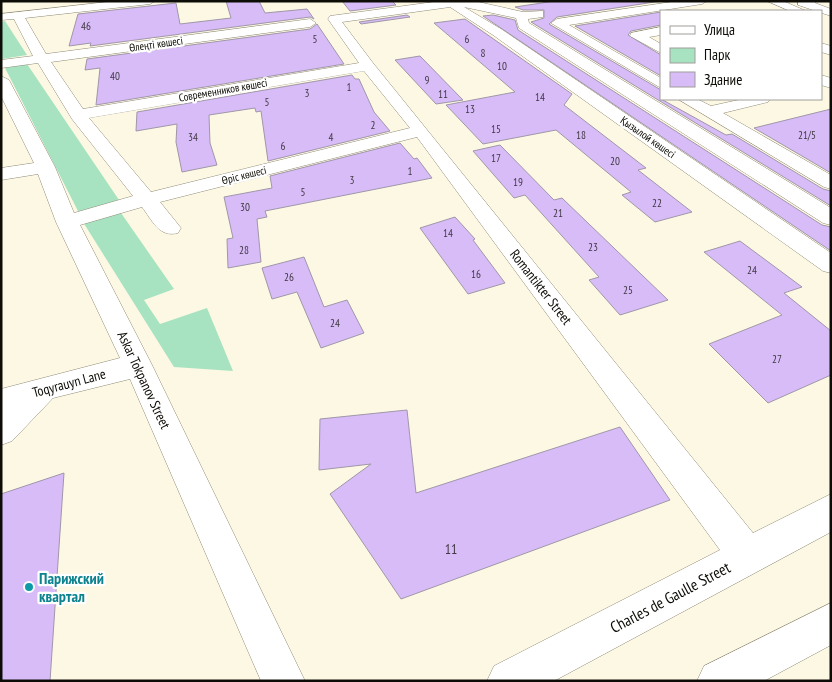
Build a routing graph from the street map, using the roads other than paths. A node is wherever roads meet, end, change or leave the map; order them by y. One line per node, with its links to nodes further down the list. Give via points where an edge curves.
1 (150, 1): 11 (street)
2 (667, 1): 6 (street, via 629,7)
3 (702, 1): 8 (street)
4 (772, 1): 9 (street)
5 (811, 1): 10 (street, via 802,3)
6 (617, 3): 12 (street)
7 (462, 5): 12 (street, via 504,10); 18 (street, Romantikter Street, via 334,19); 33 (street, Қызылой көшесі, via 486,28 497,32)
8 (658, 10): 20 (street, via 557,23)
9 (797, 10)
10 (831, 13)
11 (10, 16): 16 (street)
12 (522, 16): 30 (street, via 523,25)
13 (310, 23): 16 (street, Өлеңті көшесі)
14 (660, 32): 15 (street, via 636,36)
15 (660, 48)
16 (42, 59): 17 (street, Өлеңті көшесі); 24 (street)
17 (1, 64)
18 (368, 66): 24 (street, Современников көшесі); 25 (street, Romantikter Street)
19 (1, 80): 26 (street, Askar Tokpanov Street)
20 (660, 83)
21 (688, 100): 23 (street)
22 (758, 100): 23 (street)
23 (708, 112): 28 (street)
24 (78, 115): 29 (street)
25 (421, 131): 29 (street, Өріс көшесі); 39 (street, Romantikter Street)
26 (45, 167): 27 (street); 31 (street, Askar Tokpanov Street)
27 (1, 174)
28 (831, 183)
29 (146, 199): 31 (street, Өріс көшесі); 32 (street)
30 (831, 218)
31 (68, 222): 34 (street, Askar Tokpanov Street)
32 (170, 228)
33 (831, 265)
34 (138, 365): 35 (street, Toqyrauyn Lane); 41 (street, Askar Tokpanov Street)
35 (45, 389): 36 (street, Toqyrauyn Lane); 37 (street)
36 (1, 402)
37 (1, 431)
38 (831, 512): 39 (street, Charles de Gaulle Street)
39 (748, 556): 42 (street, Charles de Gaulle Street)
40 (831, 623): 43 (street)
41 (283, 681)
42 (509, 681)
43 (719, 681)

